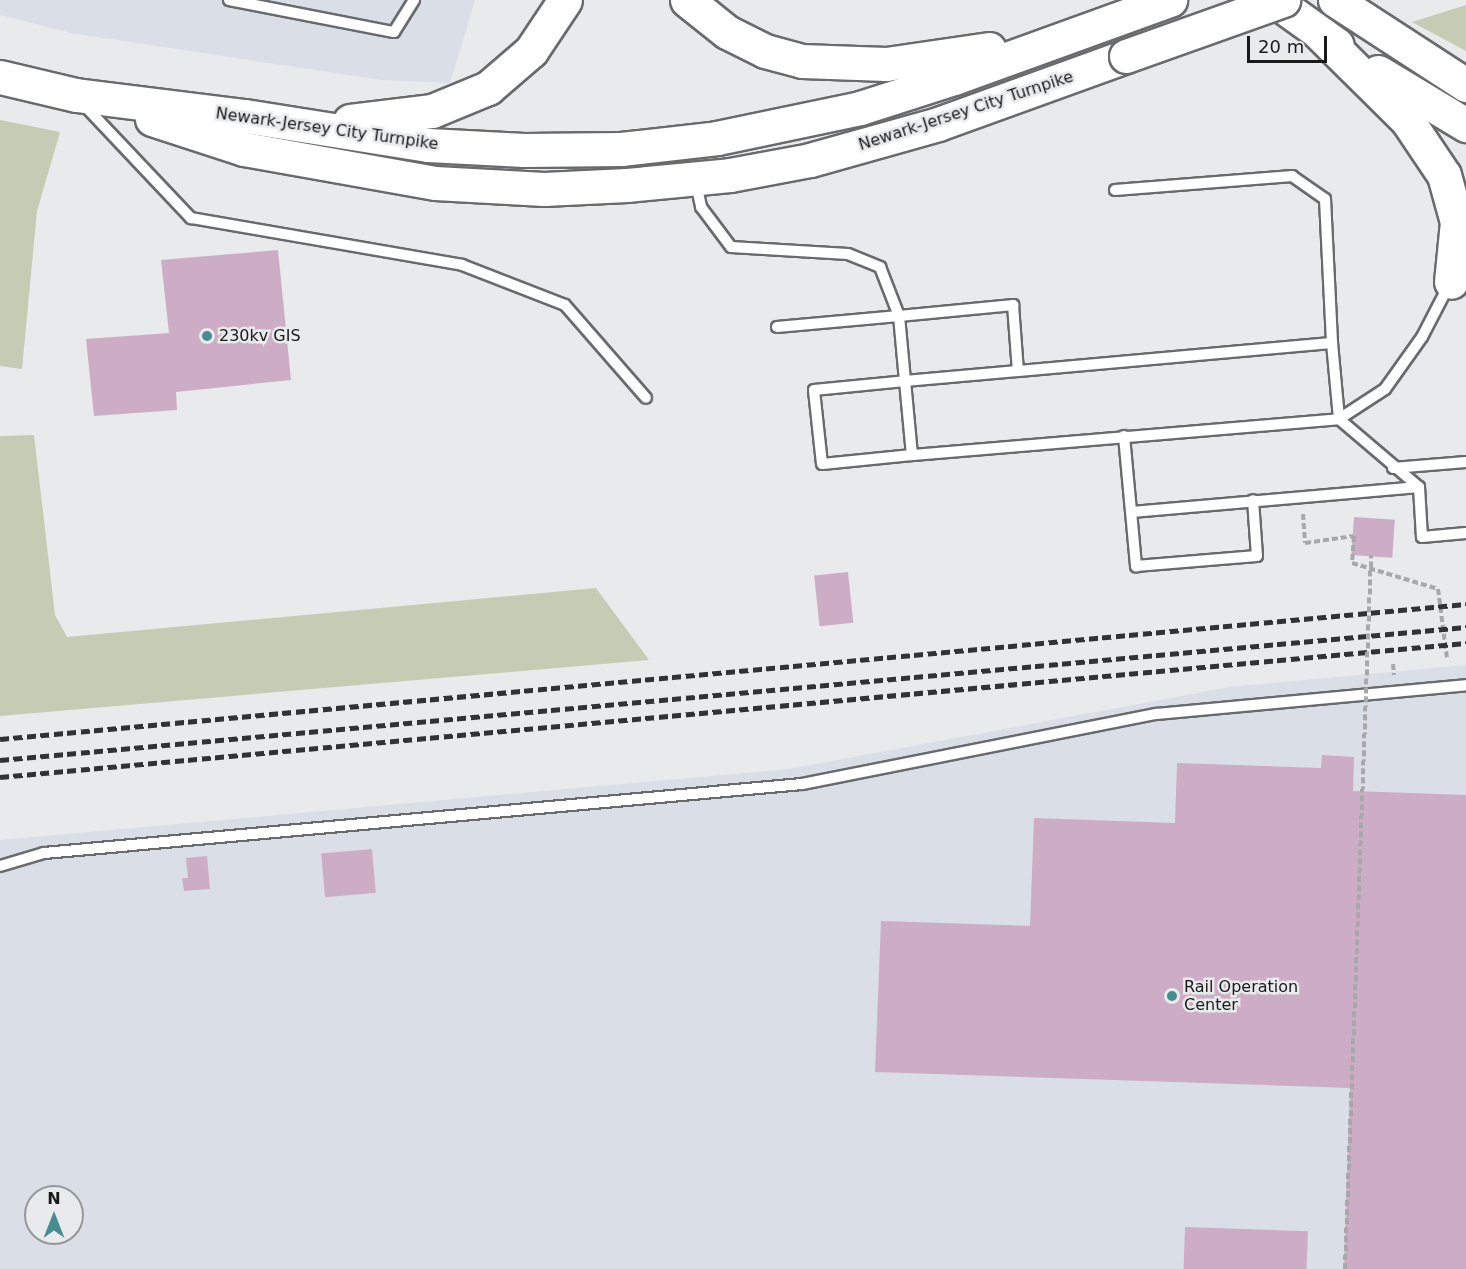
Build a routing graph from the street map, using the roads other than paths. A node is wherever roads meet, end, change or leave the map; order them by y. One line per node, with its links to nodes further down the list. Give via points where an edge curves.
1 (229, 0): 2 (lane, via 394,32)
2 (414, 0)
3 (565, 0): 14 (highway, via 544,36 518,66 470,98 411,116)
4 (687, 0): 9 (highway, via 711,21 765,51 802,61 843,65 929,60)
5 (1170, 0): 9 (highway, Newark-Jersey City Turnpike)
6 (1274, 0): 10 (highway)
7 (1283, 0): 16 (highway, Newark-Jersey City Turnpike, bridge, via 894,137 790,164)
8 (1335, 0): 12 (highway)
9 (1080, 32): 14 (highway, Newark-Jersey City Turnpike, via 860,108 766,130 669,144 572,150 476,148 389,141)
10 (1319, 33): 15 (highway); 18 (highway, via 1407,120 1444,175 1457,222)
11 (0, 77): 13 (highway, Newark-Jersey City Turnpike)
12 (1466, 85)
13 (76, 95): 14 (highway, Newark-Jersey City Turnpike); 16 (highway, Newark-Jersey City Turnpike, via 244,148 435,183 544,189); 24 (lane, via 191,218 462,265 565,305)
14 (273, 121)
15 (1466, 125)
16 (695, 179): 19 (lane, via 701,207 731,247 848,254 880,267)
17 (1115, 190): 21 (lane, via 1292,176 1325,199)
18 (1458, 273): 25 (lane, via 1422,337 1385,389)
19 (899, 316): 20 (lane); 22 (lane, via 1013,304); 23 (lane)
20 (777, 327)
21 (1332, 343): 22 (lane); 25 (lane)
22 (1018, 371): 23 (lane)
23 (905, 381): 27 (lane); 27 (lane, via 814,390 822,464)
24 (646, 398)
25 (1339, 419): 26 (lane); 29 (lane)
26 (1124, 436): 27 (lane); 32 (lane)
27 (912, 455)
28 (1466, 462): 29 (lane)
29 (1393, 468): 30 (lane)
30 (1419, 487): 31 (lane); 33 (lane, via 1422,537)
31 (1253, 500): 32 (lane); 32 (lane, via 1257,556 1136,566)
32 (1132, 512)
33 (1466, 533)
34 (1466, 685): 35 (lane, via 1156,714 802,784 44,853)
35 (0, 866)

